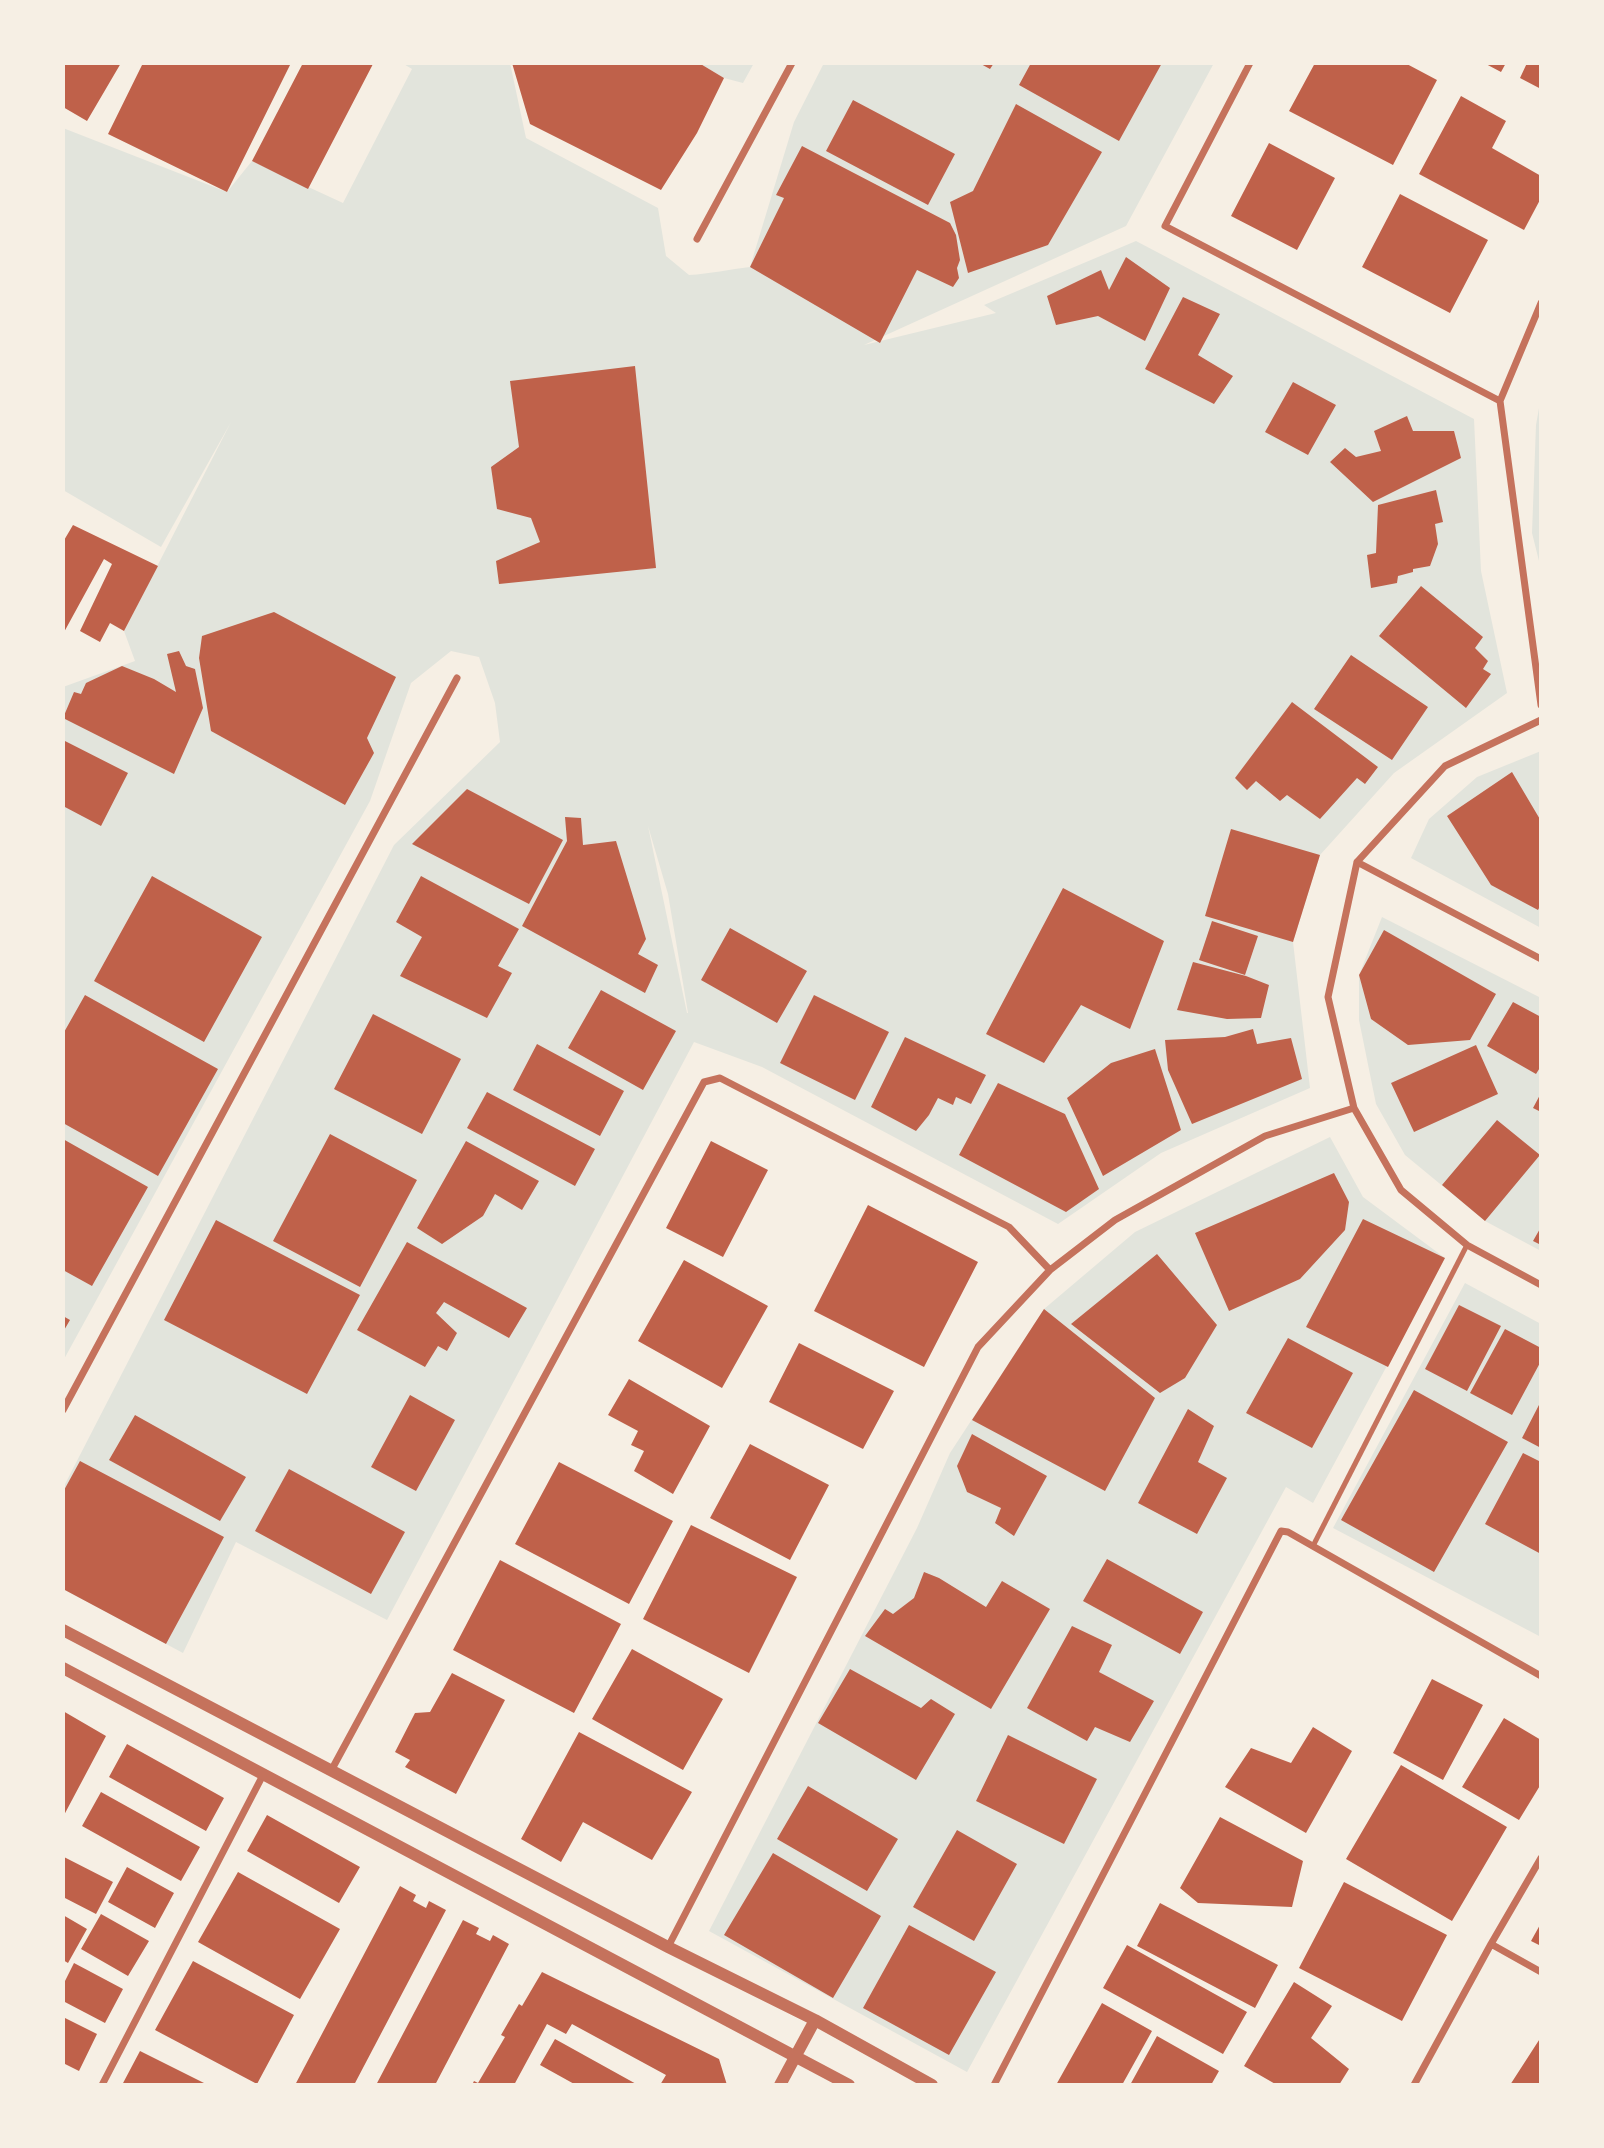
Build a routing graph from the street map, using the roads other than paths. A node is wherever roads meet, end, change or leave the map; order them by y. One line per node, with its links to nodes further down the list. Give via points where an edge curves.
1 (792, 63): 3 (street)
2 (1250, 63): 5 (street, via 1165,226)
3 (696, 239)
4 (1541, 303): 5 (street)
5 (1500, 401): 7 (street)
6 (457, 678): 15 (street)
7 (1541, 705)
8 (1541, 720): 9 (street, via 1445,766)
9 (1357, 862): 10 (street); 11 (street, via 1328,997)
10 (1541, 959)
11 (1354, 1108): 12 (street, via 1401,1191); 13 (street, via 1265,1136 1115,1220)
12 (1467, 1245): 14 (street); 16 (lane)
13 (1050, 1270): 20 (street, via 1009,1227 720,1078 704,1082); 24 (street, via 978,1347)
14 (1541, 1285)
15 (63, 1410)
16 (1313, 1546): 19 (street); 32 (street, via 1281,1531)
17 (63, 1630): 20 (street)
18 (63, 1668): 21 (street)
19 (1541, 1676)
20 (332, 1769): 24 (street)
21 (263, 1775): 27 (street); 28 (street)
22 (1541, 1858): 23 (street)
23 (1491, 1944): 25 (street); 33 (street)
24 (668, 1947): 26 (street)
25 (1541, 1972)
26 (815, 2021): 27 (street); 31 (street)
27 (796, 2056): 29 (street); 30 (street)
28 (102, 2085)
29 (780, 2085)
30 (849, 2085)
31 (932, 2085)
32 (994, 2085)
33 (1414, 2085)

